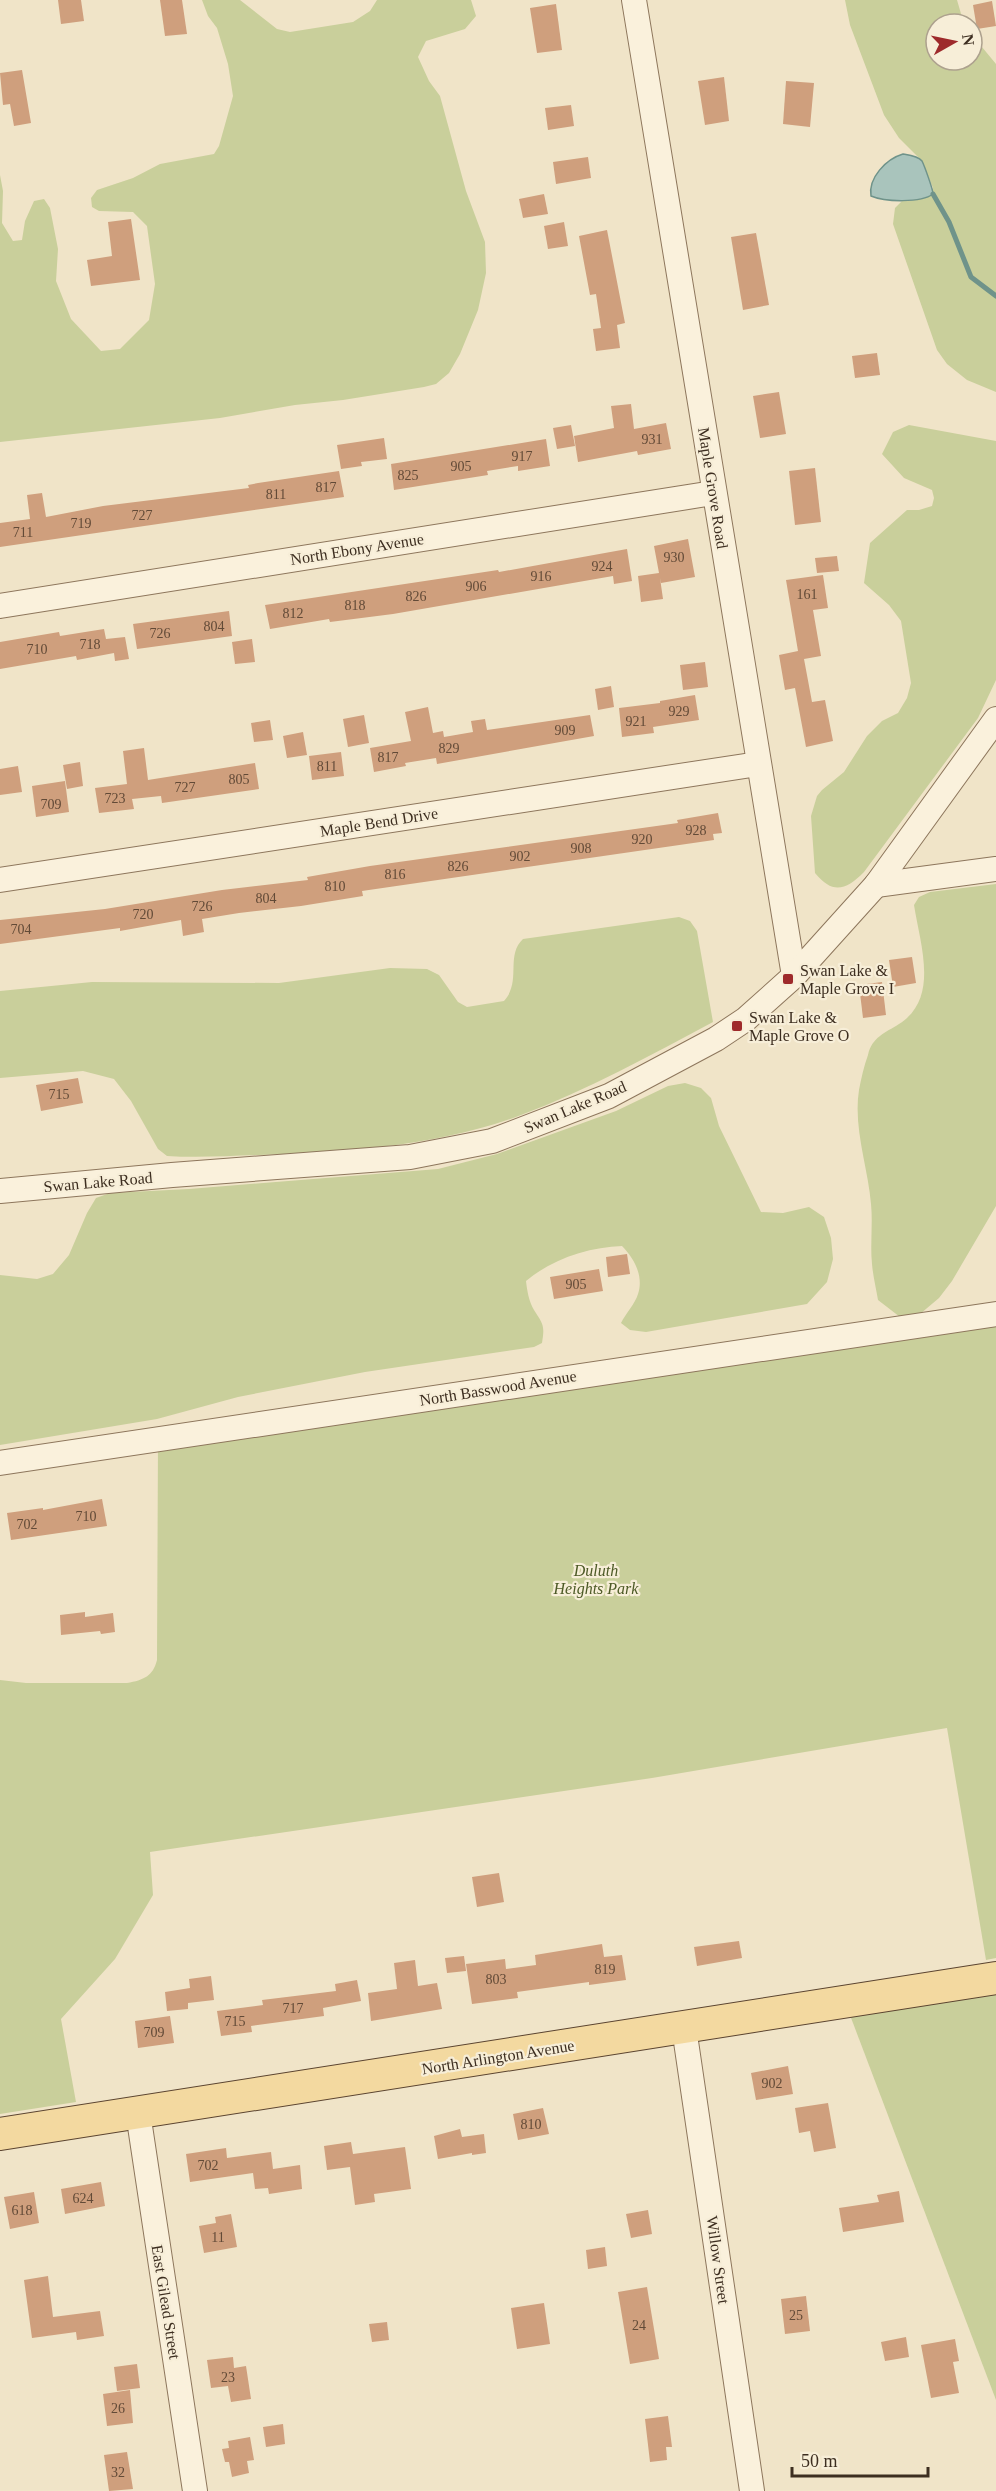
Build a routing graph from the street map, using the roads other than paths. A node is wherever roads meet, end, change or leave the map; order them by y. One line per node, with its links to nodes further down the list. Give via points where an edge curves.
1 (634, 0): 2 (street, Maple Grove Road)
2 (713, 493): 3 (street, North Ebony Avenue); 5 (street, Maple Grove Road)
3 (0, 606)
4 (996, 719): 8 (street, Swan Lake Road)
5 (758, 765): 7 (street, Maple Bend Drive); 9 (street, Maple Grove Road)
6 (996, 869): 8 (street)
7 (0, 880)
8 (876, 885): 9 (street, Swan Lake Road)
9 (794, 976): 10 (street, Swan Lake Road, via 746,1019 716,1039 609,1096 492,1141 410,1157)
10 (0, 1191)
11 (996, 1314): 12 (street, North Basswood Avenue)
12 (0, 1463)
13 (996, 1978): 14 (main road, North Arlington Avenue)
14 (684, 2028): 15 (main road, North Arlington Avenue); 18 (street, Willow Street)
15 (138, 2113): 16 (main road, North Arlington Avenue); 17 (street, East Gilead Street)
16 (0, 2134)
17 (195, 2491)
18 (752, 2491)

